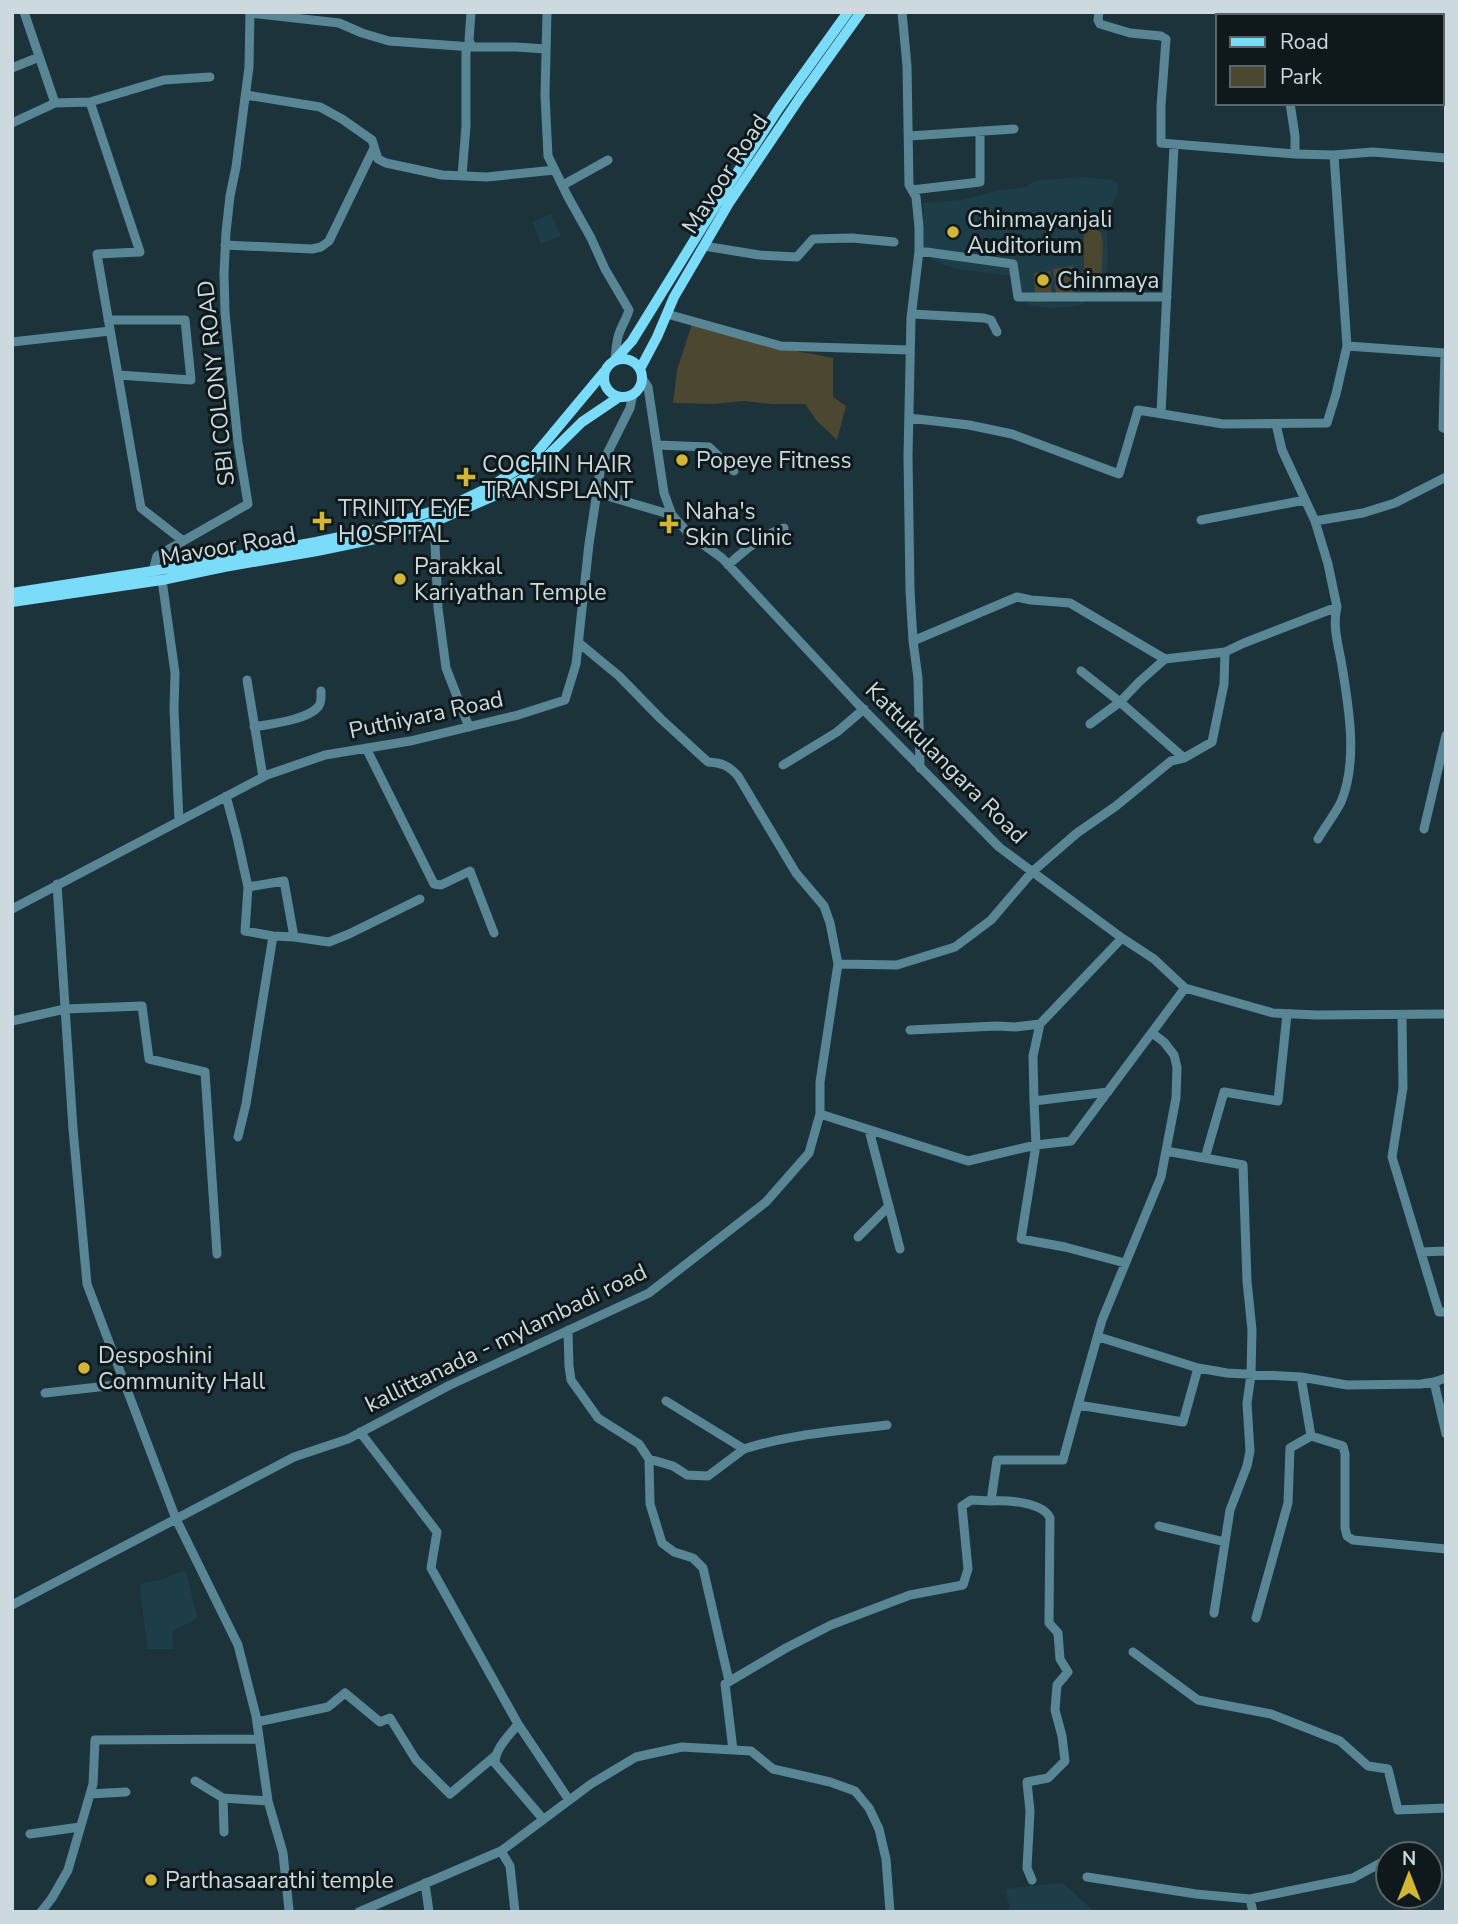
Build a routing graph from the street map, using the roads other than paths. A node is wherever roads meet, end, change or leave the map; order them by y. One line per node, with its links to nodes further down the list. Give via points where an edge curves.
1 (24, 12): 11 (street)
2 (250, 12): 9 (street, via 339,23 389,41); 14 (street, SBI COLONY ROAD)
3 (471, 12): 9 (street)
4 (547, 12): 10 (street)
5 (848, 12): 45 (main road, Mavoor Road, via 779,108 632,341)
6 (861, 12): 34 (main road, Mavoor Road, via 761,153)
7 (902, 12): 21 (street)
8 (1099, 12): 22 (street, via 1100,24 1166,39 1161,143)
9 (469, 47): 10 (street); 29 (street)
10 (546, 49): 28 (street, via 548,156)
11 (39, 57): 12 (street); 16 (street)
12 (12, 68)
13 (210, 77): 15 (street, via 164,80)
14 (246, 95): 23 (street, via 320,107 372,140); 33 (street, SBI COLONY ROAD)
15 (90, 102): 16 (street); 39 (street, via 140,252 97,254)
16 (55, 103): 18 (street)
17 (1290, 105): 24 (street)
18 (12, 123)
19 (1014, 129): 20 (street)
20 (980, 131): 21 (street); 31 (street, via 981,182)
21 (909, 136): 31 (street)
22 (1174, 145): 24 (street); 36 (street)
23 (374, 148): 29 (street, via 378,159 386,163); 33 (street, via 329,241 321,247)
24 (1295, 154): 25 (street)
25 (1334, 155): 26 (street, via 1373,152); 43 (street)
26 (1446, 158)
27 (607, 160): 30 (street)
28 (555, 170): 29 (street); 30 (street)
29 (462, 176)
30 (563, 185): 45 (street, via 629,310)
31 (912, 190): 35 (street)
32 (894, 242): 34 (street, via 813,239 797,257)
33 (225, 245): 65 (street, SBI COLONY ROAD, via 225,312 248,504)
34 (704, 246): 37 (main road, Mavoor Road)
35 (919, 251): 36 (street, via 1013,264 1018,297); 38 (street)
36 (1167, 297): 51 (street)
37 (667, 314): 44 (street, via 781,346); 47 (main road, Mavoor Road)
38 (912, 314): 41 (street, via 984,318 995,324); 44 (street)
39 (108, 320): 40 (street); 48 (street, via 185,320 191,380)
40 (110, 331): 42 (street); 48 (street)
41 (997, 332)
42 (12, 342)
43 (1347, 346): 53 (street, via 1327,423); 54 (street, via 1445,354)
44 (910, 350): 52 (street)
45 (615, 360): 46 (main road, Mavoor Road); 47 (main road, via 629,359)
46 (604, 372): 50 (main road, via 606,389); 67 (main road, Mavoor Road, via 529,462 452,505 373,530)
47 (641, 374): 49 (main road, Mavoor Road, via 640,386); 55 (street, Kattukulangara Road, via 648,387)
48 (118, 375): 65 (street, via 141,508)
49 (633, 394): 50 (main road, Mavoor Road); 58 (street, Puthiyara Road, via 601,466)
50 (619, 397): 63 (main road, Mavoor Road, via 582,422 526,477)
51 (1161, 414): 52 (street, via 1138,410 1119,474 1012,434); 53 (street, via 1223,424)
52 (909, 418): 72 (street)
53 (1276, 424): 59 (street, via 1282,450)
54 (1446, 429)
55 (657, 445): 56 (street, via 709,447); 60 (street, Kattukulangara Road)
56 (734, 471)
57 (1446, 477): 62 (street, via 1395,503)
58 (597, 493): 60 (street); 73 (street, Puthiyara Road)
59 (1305, 500): 61 (street); 62 (street)
60 (672, 515): 66 (street, Kattukulangara Road)
61 (1201, 520)
62 (1315, 521): 71 (street)
63 (433, 522): 68 (main road, Mavoor Road, via 349,544); 83 (street, via 446,668)
64 (784, 528): 66 (street, via 748,547)
65 (182, 540): 67 (street, SBI COLONY ROAD, via 157,556)
66 (729, 565): 80 (street, Kattukulangara Road)
67 (153, 572): 68 (street); 69 (main road, Mavoor Road)
68 (162, 580): 70 (main road, Mavoor Road); 91 (street, via 176,673)
69 (12, 593)
70 (12, 602)
71 (1337, 607): 74 (street); 93 (street, via 1334,620 1351,733 1349,769 1341,801)
72 (913, 640): 75 (street, via 1017,597 1070,603); 88 (street)
73 (579, 643): 83 (street, Puthiyara Road, via 565,700); 103 (street, kallittanada - mylambadi road, via 620,676 708,762 721,762 738,776 796,873 824,906)
74 (1226, 652): 75 (street); 86 (street, via 1212,743)
75 (1165, 659): 79 (street)
76 (1081, 671): 79 (street)
77 (247, 680): 82 (street)
78 (321, 691): 82 (street, via 321,703 310,713)
79 (1120, 702): 81 (street); 86 (street)
80 (864, 709): 87 (street, via 837,732); 88 (street, Kattukulangara Road)
81 (1090, 724)
82 (254, 727): 89 (street)
83 (469, 727): 85 (street, Puthiyara Road)
84 (1446, 735): 92 (street)
85 (366, 748): 89 (street, Puthiyara Road, via 325,755); 99 (street, via 433,884 470,871)
86 (1184, 758): 94 (street, via 1171,761)
87 (783, 765)
88 (920, 768): 94 (street, Kattukulangara Road, via 999,847)
89 (263, 777): 90 (street, Puthiyara Road)
90 (226, 796): 91 (street, Puthiyara Road); 96 (street)
91 (179, 821): 95 (street, Puthiyara Road)
92 (1424, 829)
93 (1318, 839)
94 (1032, 872): 102 (street, Kattukulangara Road); 103 (street, via 990,920 955,947 897,965)
95 (57, 884): 98 (street, Puthiyara Road); 105 (street)
96 (248, 887): 100 (street, via 245,931); 101 (street, via 284,881)
97 (420, 900): 101 (street, via 329,942)
98 (12, 909)
99 (494, 933)
100 (273, 936): 101 (street); 117 (street)
101 (294, 937)
102 (1122, 938): 104 (street, Kattukulangara Road); 110 (street)
103 (838, 964): 115 (street, kallittanada - mylambadi road, via 820,1082)
104 (1185, 988): 106 (street, Kattukulangara Road); 112 (street)
105 (65, 1009): 109 (street); 126 (street, via 142,1006 149,1059 205,1072); 136 (street, via 87,1284)
106 (1287, 1014): 107 (street, Kattukulangara Road); 120 (street, via 1278,1101 1224,1092)
107 (1402, 1014): 108 (street, Kattukulangara Road); 125 (street, via 1403,1088 1392,1157)
108 (1446, 1014)
109 (12, 1021)
110 (1040, 1024): 111 (street); 114 (street, via 1033,1056)
111 (910, 1030)
112 (1152, 1033): 113 (street); 119 (street, via 1174,1055 1177,1067)
113 (1108, 1092): 114 (street); 118 (street, via 1071,1142)
114 (1034, 1101): 118 (street)
115 (820, 1114): 116 (street); 129 (street, kallittanada - mylambadi road, via 809,1153 766,1202 649,1293)
116 (869, 1130): 118 (street, via 968,1161); 121 (street)
117 (239, 1137)
118 (1036, 1145): 127 (street, via 1021,1239)
119 (1166, 1151): 120 (street); 127 (street, via 1161,1177)
120 (1205, 1158): 132 (street, via 1243,1165)
121 (889, 1206): 122 (street); 123 (street)
122 (858, 1237)
123 (900, 1249)
124 (1446, 1251): 125 (street)
125 (1421, 1252): 128 (street, via 1439,1312)
126 (217, 1254)
127 (1125, 1263): 130 (street)
128 (1446, 1312)
129 (568, 1330): 141 (street, kallittanada - mylambadi road); 145 (street, via 571,1380 598,1418 639,1444)
130 (1099, 1337): 131 (street); 139 (street)
131 (1198, 1367): 132 (street); 139 (street, via 1183,1422)
132 (1251, 1375): 133 (street); 149 (street, via 1247,1403 1250,1451 1230,1510)
133 (1301, 1377): 135 (street, via 1347,1385); 143 (street)
134 (1446, 1378): 135 (street)
135 (1434, 1382): 142 (street)
136 (125, 1384): 137 (street); 147 (street)
137 (45, 1393)
138 (666, 1401): 144 (street)
139 (1078, 1405): 146 (street, via 1063,1460 997,1460)
140 (887, 1425): 144 (street)
141 (360, 1433): 147 (street, kallittanada - mylambadi road, via 294,1457); 157 (street, via 438,1532 431,1568)
142 (1446, 1434)
143 (1311, 1436): 150 (street, via 1343,1446 1347,1535 1353,1540); 153 (street, via 1290,1448 1288,1503)
144 (744, 1449): 145 (street, via 708,1476 687,1475)
145 (649, 1459): 155 (street, via 650,1504 662,1543 703,1568)
146 (991, 1501): 155 (street, via 971,1500 962,1506 968,1569 963,1586 910,1595 831,1626); 175 (street, via 1022,1503 1048,1513 1049,1623 1058,1633 1060,1659 1068,1672 1057,1685 1055,1710 1065,1761 1048,1779 1027,1782 1027,1868)
147 (176, 1519): 151 (street, kallittanada - mylambadi road); 156 (street, via 238,1645)
148 (1159, 1526): 149 (street)
149 (1225, 1542): 152 (street)
150 (1446, 1549)
151 (12, 1605)
152 (1214, 1613)
153 (1256, 1618)
154 (1133, 1652): 167 (street, via 1198,1700 1272,1714 1340,1741 1368,1766 1388,1769 1398,1810)
155 (729, 1681): 159 (street, via 724,1684)
156 (257, 1722): 158 (street); 160 (street, via 328,1707 345,1693 380,1722 390,1718 416,1760 450,1794)
157 (518, 1724): 160 (street); 165 (street)
158 (259, 1738): 163 (street, via 95,1740); 166 (street)
159 (733, 1750): 165 (street, via 682,1747 636,1757); 183 (street, via 751,1751 773,1769 855,1791 879,1829)
160 (495, 1756): 168 (street, via 495,1763)
161 (195, 1781): 164 (street)
162 (126, 1792): 163 (street)
163 (90, 1794): 169 (street)
164 (223, 1798): 166 (street); 170 (street)
165 (569, 1800): 168 (street)
166 (268, 1801): 178 (street, via 283,1853)
167 (1446, 1808)
168 (543, 1819): 172 (street)
169 (80, 1827): 171 (street); 179 (street, via 68,1870)
170 (224, 1832)
171 (30, 1834)
172 (501, 1851): 176 (street); 182 (street, via 510,1866)
173 (1374, 1867): 177 (street, via 1353,1878)
174 (1087, 1877): 177 (street)
175 (1032, 1880)
176 (425, 1883): 180 (street); 181 (street)
177 (1250, 1899): 184 (street)
178 (288, 1911)
179 (41, 1912)
180 (359, 1912)
181 (429, 1912)
182 (515, 1912)
183 (890, 1912)
184 (1254, 1912)

